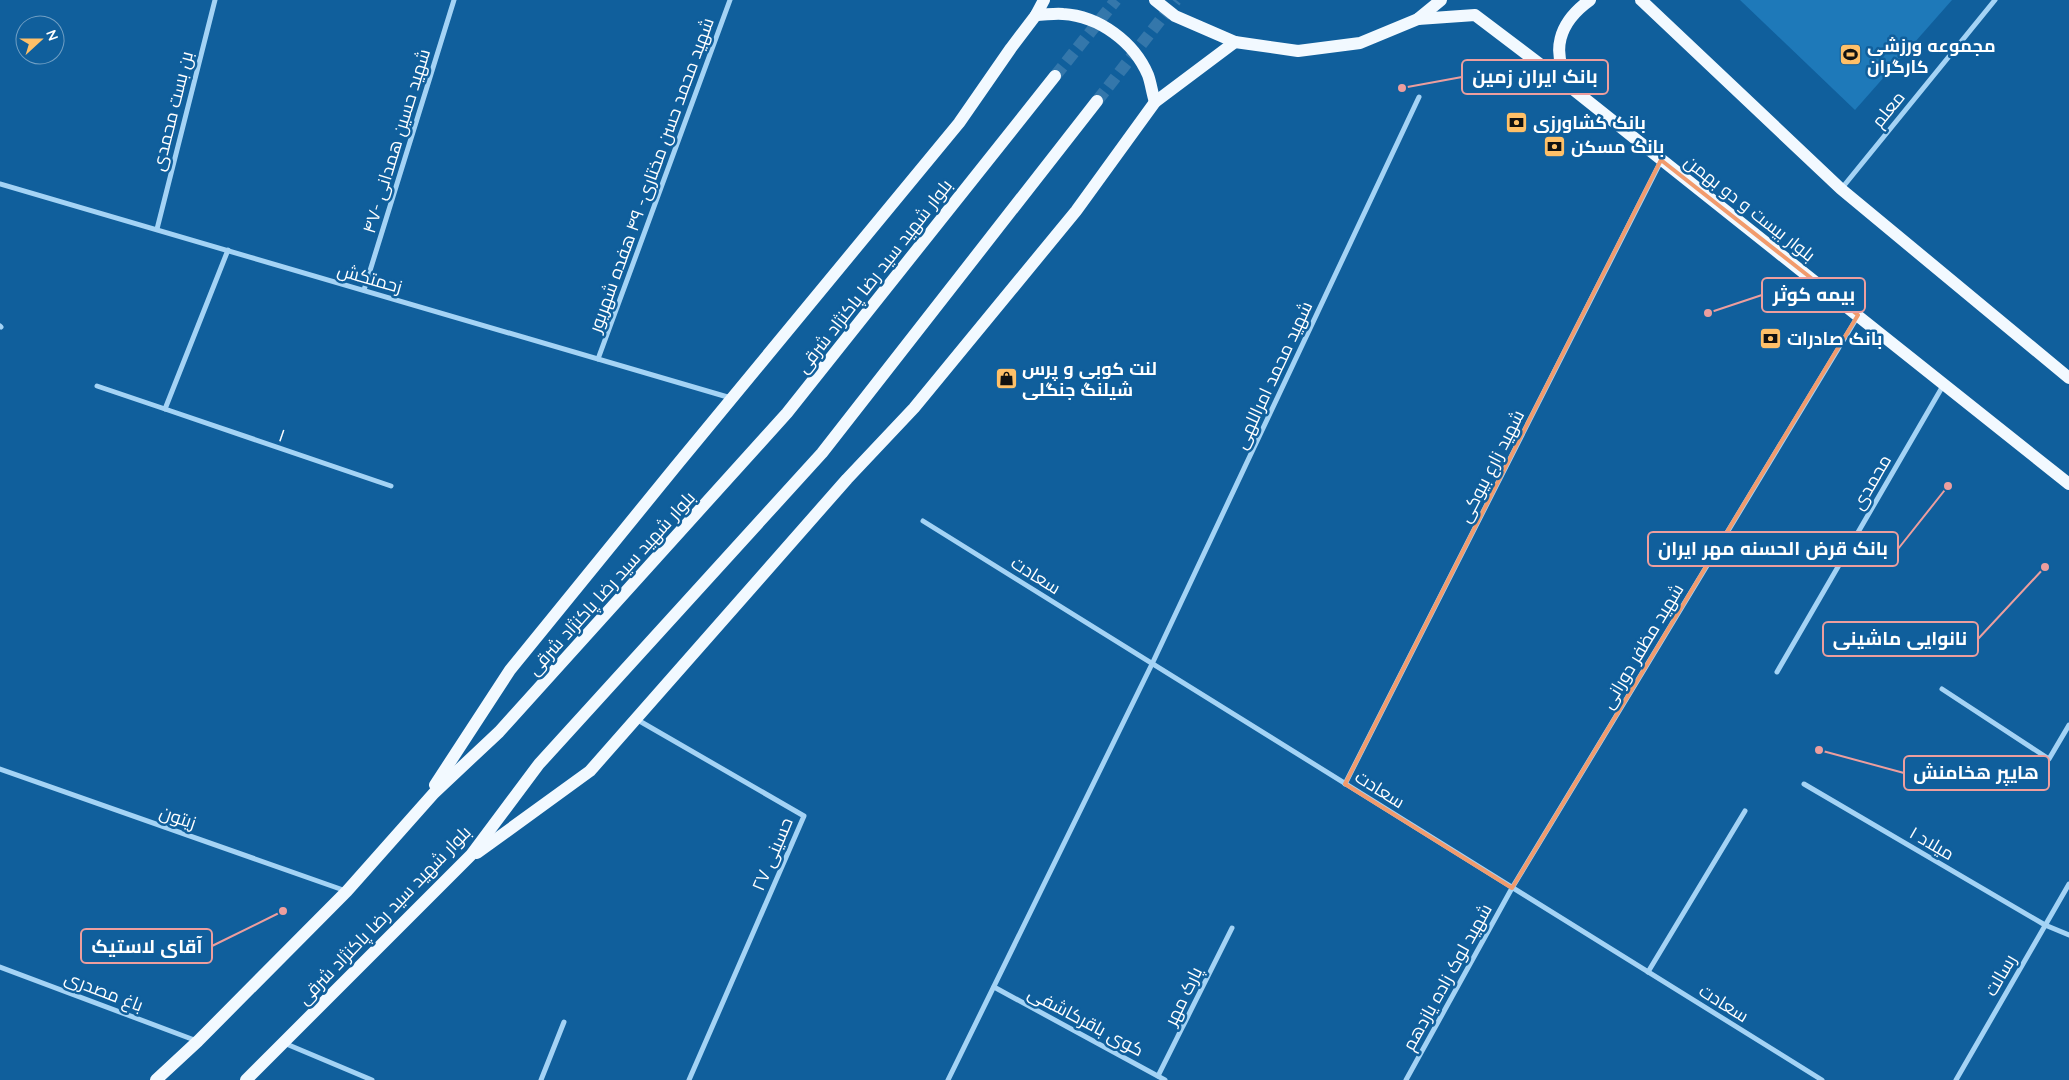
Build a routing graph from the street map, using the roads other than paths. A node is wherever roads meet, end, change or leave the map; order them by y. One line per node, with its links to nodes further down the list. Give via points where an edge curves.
1 (215, 0): 21 (street, بن بست محمدی)
2 (454, 0): 23 (street, شهید حسین همدانی -۴۷)
3 (730, 0): 25 (street, شهید محمد حسن مختاری- ۴۹ هفده شهریور)
4 (1044, 0): 10 (main road)
5 (1155, 0): 12 (main road, via 1175,16)
6 (1441, 0): 11 (main road)
7 (1590, 0): 14 (main road, via 1576,10 1560,40 1559,58 1564,75)
8 (1641, 0): 20 (main road)
9 (1995, 0): 20 (street, معلم)
10 (1036, 16): 17 (main road, via 1064,14 1090,20 1114,33 1134,52 1148,75); 29 (main road, via 959,123)
11 (1418, 19): 12 (main road, via 1360,43 1307,50); 14 (main road, بلوار بیست و دو بهمن, via 1475,15)
12 (1236, 42): 17 (main road)
13 (1055, 76): 42 (main road, بلوار شهید سید رضا پاکنژاد شرقی, via 787,413 499,732)
14 (1574, 90): 18 (main road, بلوار بیست و دو بهمن)
15 (1419, 97): 34 (street, شهید محمد امراللهی)
16 (1097, 101): 44 (main road, بلوار شهید سید رضا پاکنژاد شرقی, via 822,453 538,764)
17 (1155, 102): 37 (main road, via 1076,210 914,408)
18 (1661, 160): 24 (main road, بلوار بیست و دو بهمن); 40 (street, شهید زارع بیوکی)
19 (0, 184): 21 (street, زحمتکش)
20 (1841, 189): 26 (main road)
21 (156, 229): 22 (street, زحمتکش)
22 (228, 250): 23 (street, زحمتکش); 30 (street)
23 (364, 290): 25 (street, زحمتکش)
24 (1858, 315): 27 (main road, بلوار بیست و دو بهمن); 46 (street, شهید مظفر دورانی)
25 (598, 359): 29 (street, زحمتکش)
26 (2069, 378)
27 (1944, 384): 31 (main road, بلوار بیست و دو بهمن); 35 (street, محمدی)
28 (98, 386): 30 (street, ۱)
29 (732, 398): 42 (main road, via 510,670)
30 (165, 409): 32 (street, ۱)
31 (2069, 484)
32 (391, 486)
33 (924, 521): 34 (street, سعادت)
34 (1152, 664): 40 (street, سعادت); 53 (street, شهید محمد امراللهی)
35 (1777, 672)
36 (1942, 689): 38 (street, via 2049,759)
37 (636, 718): 44 (main road, via 590,771); 62 (street, حسینی ۲۷, via 804,816)
38 (2069, 725)
39 (0, 769): 47 (street, زیتون)
40 (1345, 784): 46 (street, سعادت)
41 (1804, 784): 48 (street, میلاد ۱)
42 (419, 810): 47 (main road, بلوار شهید سید رضا پاکنژاد شرقی)
43 (1745, 811): 52 (street)
44 (463, 863): 56 (main road, بلوار شهید سید رضا پاکنژاد شرقی)
45 (2069, 884): 48 (street, رسالت)
46 (1512, 888): 52 (street, سعادت); 65 (street, شهید لوک زاده یازدهم)
47 (347, 891): 55 (main road, بلوار شهید سید رضا پاکنژاد شرقی)
48 (2045, 925): 50 (street, میلاد ۱); 67 (street, رسالت)
49 (1232, 928): 57 (street, پارک مهر)
50 (2069, 935)
51 (0, 967): 55 (street, باغ مصدری)
52 (1648, 972): 66 (street, سعادت)
53 (994, 987): 57 (street, کوی باقرکاشفی); 63 (street, شهید محمد امراللهی)
54 (564, 1022): 61 (street)
55 (198, 1042): 58 (main road, بلوار شهید سید رضا پاکنژاد شرقی)
56 (283, 1043): 59 (main road, بلوار شهید سید رضا پاکنژاد شرقی); 60 (street)
57 (1158, 1076): 64 (street, کوی باقرکاشفی)
58 (156, 1080)
59 (246, 1080)
60 (372, 1080)
61 (541, 1080)
62 (690, 1080)
63 (948, 1080)
64 (1165, 1080)
65 (1406, 1080)
66 (1822, 1080)
67 (1956, 1080)

